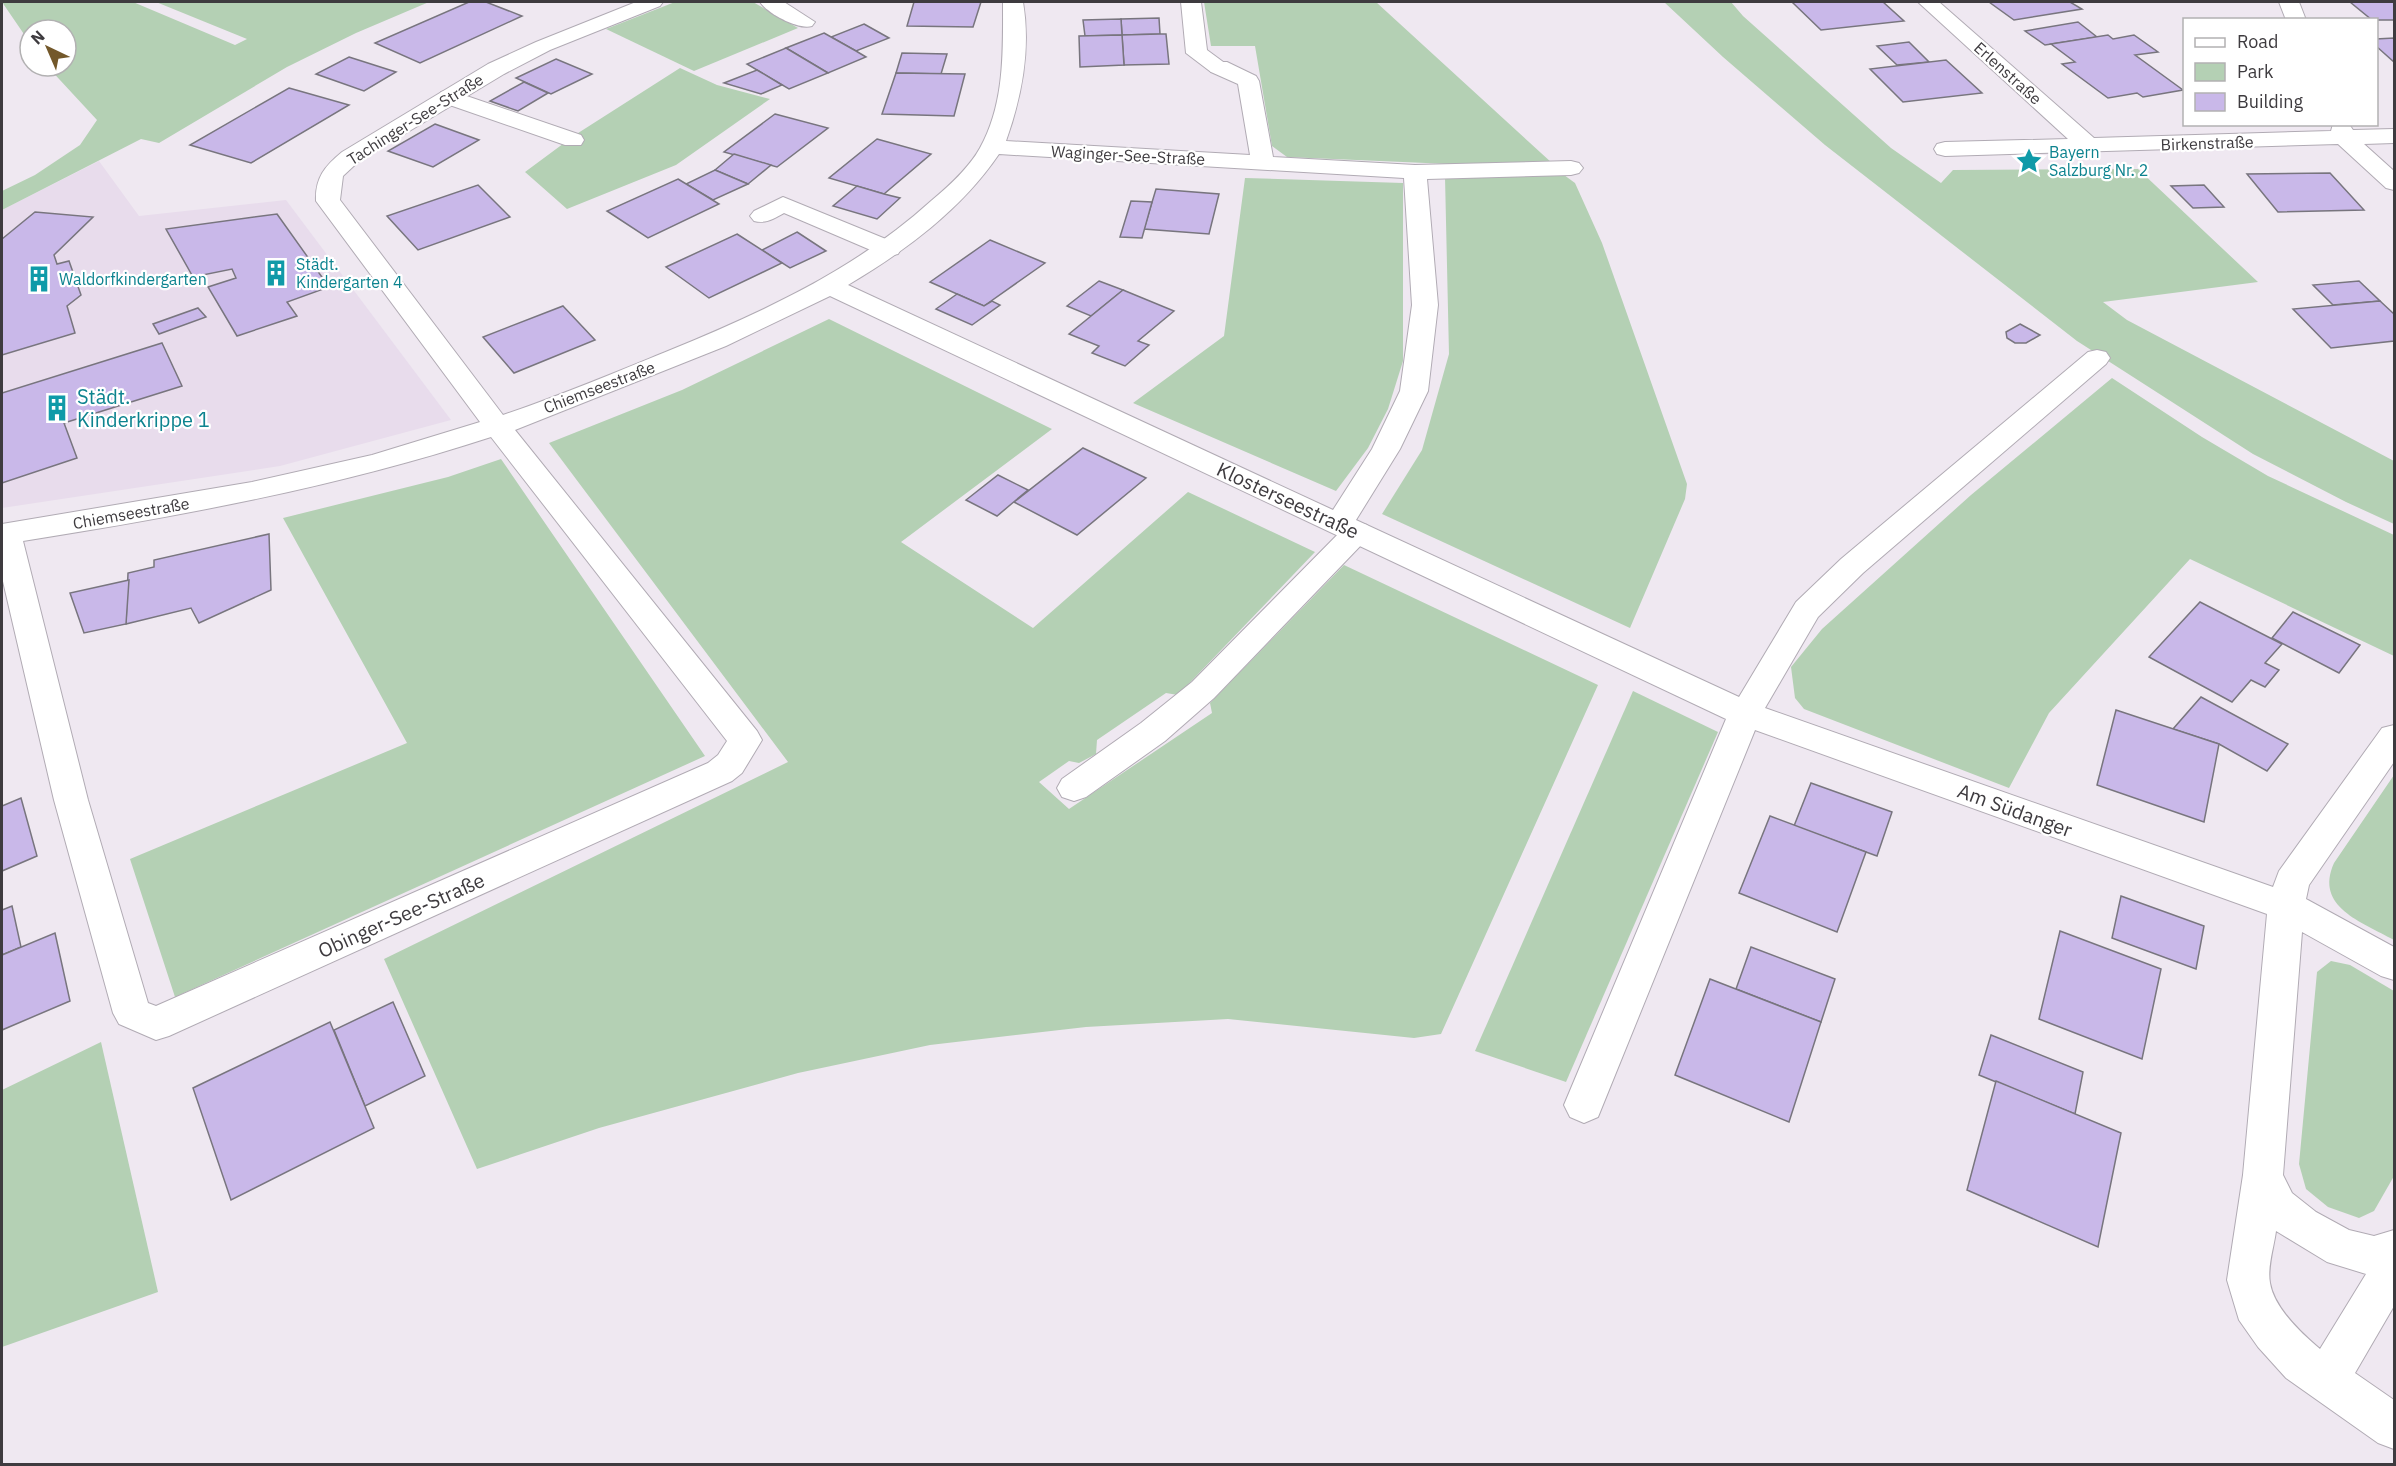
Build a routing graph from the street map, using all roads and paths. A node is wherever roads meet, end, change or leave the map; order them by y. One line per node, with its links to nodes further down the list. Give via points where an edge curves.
1 (653, 2): 9 (street, Tachinger-See-Straße, via 543,46)
2 (770, 2): 8 (street)
3 (1013, 2): 14 (street, Chiemseestraße, via 1017,38 1013,81)
4 (1191, 2): 16 (street, via 1197,53 1248,81)
5 (1928, 2): 13 (street, Erlenstraße)
6 (2289, 2): 7 (street)
7 (2295, 18)
8 (805, 22)
9 (449, 97): 12 (street); 24 (street, Tachinger-See-Straße, via 337,168 327,182 328,201)
10 (2342, 132): 11 (street, Birkenstraße); 13 (street, Birkenstraße, via 2144,146); 19 (street)
11 (2394, 136)
12 (573, 140)
13 (2087, 144): 15 (street, Birkenstraße)
14 (992, 147): 16 (street, Waginger-See-Straße); 21 (street, Chiemseestraße, via 962,186)
15 (1945, 149)
16 (1263, 163): 18 (street, Waginger-See-Straße)
17 (1571, 168): 18 (street, Waginger-See-Straße)
18 (1415, 172): 25 (street, via 1425,305 1414,391)
19 (2394, 183)
20 (782, 204): 21 (street)
21 (889, 249): 22 (street, Chiemseestraße)
22 (831, 287): 24 (street, Chiemseestraße, via 694,350); 25 (street, Klosterseestraße)
23 (2097, 358): 27 (street, via 1852,566 1807,610)
24 (496, 426): 26 (street, Chiemseestraße, via 375,462 277,485); 26 (street, Obinger-See-Straße, via 745,740 720,772 156,1024 132,1013 71,800)
25 (1348, 528): 27 (street, Klosterseestraße); 29 (street, via 1203,690 1153,732)
26 (4, 533)
27 (1745, 714): 30 (street, Am Südanger); 32 (street)
28 (2394, 737): 30 (street, via 2292,881)
29 (1074, 788)
30 (2286, 906): 31 (street, Am Südanger); 33 (street)
31 (2394, 965)
32 (1584, 1105)
33 (2263, 1175): 34 (street, via 2277,1207 2301,1226 2342,1248 2374,1256); 36 (street, via 2248,1280 2254,1305 2272,1332 2302,1362)
34 (2394, 1250)
35 (2394, 1267): 36 (street)
36 (2327, 1378): 37 (street)
37 (2394, 1427)

